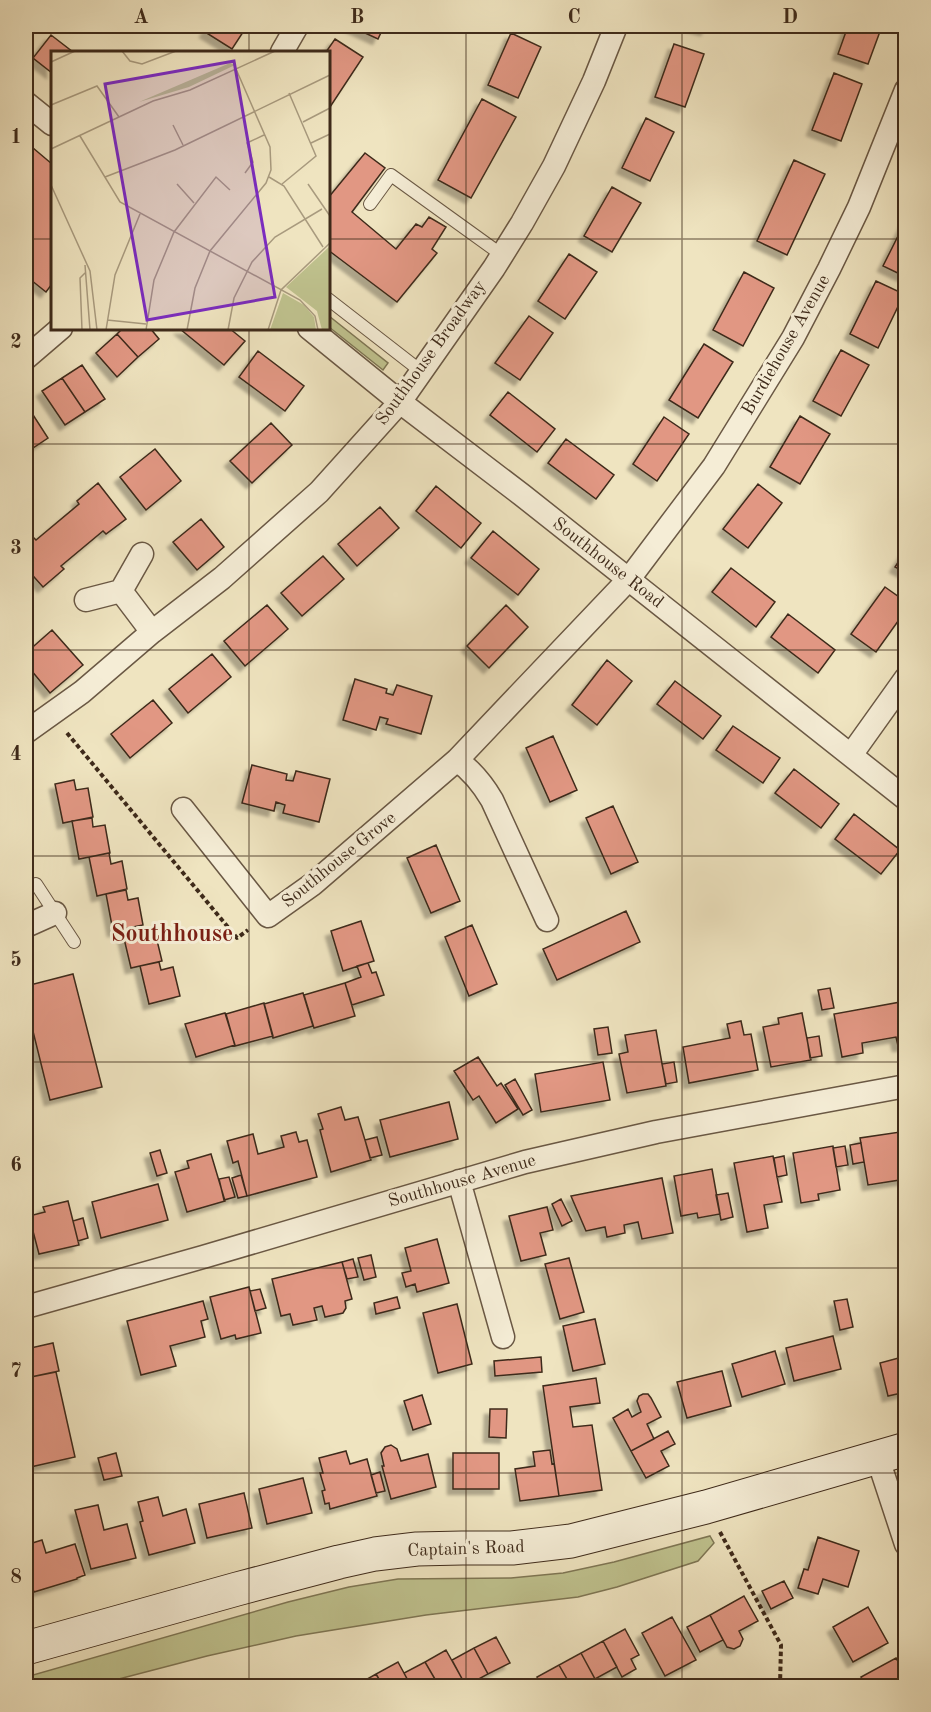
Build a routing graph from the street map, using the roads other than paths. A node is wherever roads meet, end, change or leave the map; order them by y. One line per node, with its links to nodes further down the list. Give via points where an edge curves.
1 (297, 26): 3 (street)
2 (616, 26): 8 (street, Southhouse Broadway, via 554,166)
3 (283, 51)
4 (906, 90): 16 (street, Burdiehouse Avenue, via 859,207 793,338 714,466)
5 (26, 103): 6 (street)
6 (51, 123)
7 (370, 204): 8 (lane, via 391,175)
8 (502, 255): 13 (street, Southhouse Broadway)
9 (330, 301): 13 (lane)
10 (59, 330): 12 (street)
11 (311, 330): 14 (street, Southhouse Road)
12 (26, 358)
13 (422, 372): 14 (street, Southhouse Broadway)
14 (400, 402): 16 (street, Southhouse Road); 19 (street, Southhouse Broadway, via 319,492 222,578)
15 (142, 554): 17 (street)
16 (629, 579): 22 (street, Southhouse Road); 23 (street, Southhouse Grove)
17 (121, 591): 18 (street); 19 (street)
18 (86, 600)
19 (152, 632): 21 (street, Southhouse Broadway, via 82,692)
20 (906, 678): 22 (street)
21 (26, 732)
22 (851, 755): 24 (street, Southhouse Road)
23 (457, 760): 25 (street, Southhouse Grove, via 313,884 268,916); 28 (street, via 470,769 492,800)
24 (906, 800)
25 (183, 809)
26 (36, 884): 27 (lane)
27 (55, 913): 29 (street); 30 (lane)
28 (547, 920)
29 (26, 926)
30 (74, 942)
31 (906, 1086): 32 (street, Southhouse Avenue, via 656,1132)
32 (459, 1181): 33 (street, Southhouse Avenue); 34 (street)
33 (26, 1306)
34 (503, 1337)
35 (891, 1452): 36 (street); 37 (main road, Captain's Road, via 706,1507 571,1541 512,1548 417,1549 366,1556)
36 (906, 1544)
37 (26, 1648)

